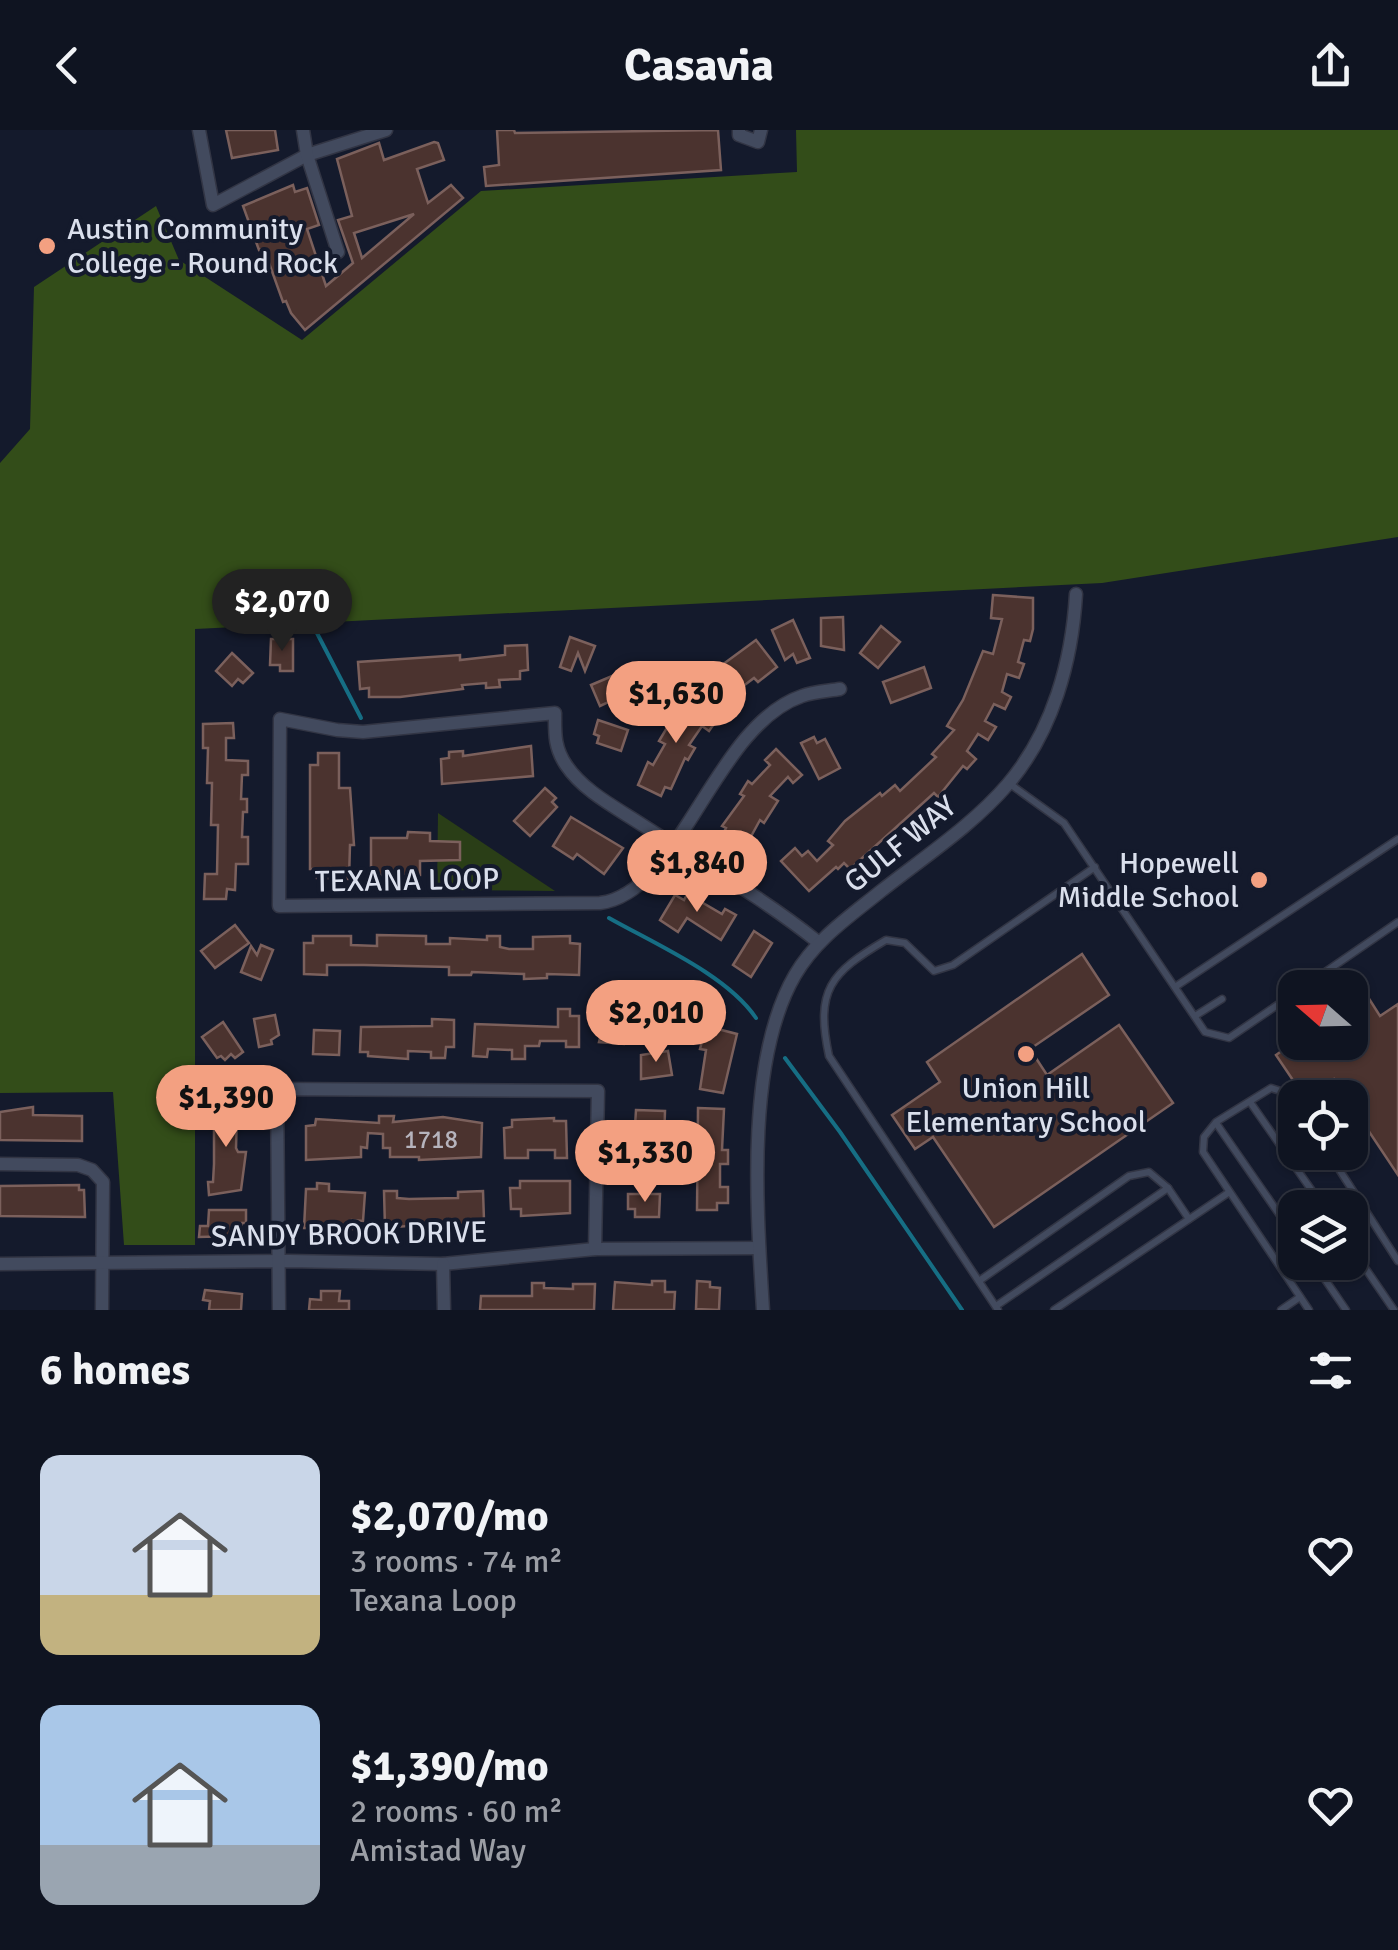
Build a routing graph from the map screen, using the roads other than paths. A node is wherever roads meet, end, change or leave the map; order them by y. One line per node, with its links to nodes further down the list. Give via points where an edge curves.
1 (199, 130): 6 (street, via 213,205)
2 (303, 130): 6 (street)
3 (386, 130): 6 (street)
4 (740, 130): 5 (street, via 758,142)
5 (761, 130)
6 (307, 156): 7 (street)
7 (338, 252)
8 (1076, 594): 10 (street, GULF WAY, via 1068,656 1052,707)
9 (840, 688): 12 (street, via 800,696 769,716)
10 (1008, 784): 13 (lane, via 1064,823); 15 (street, GULF WAY)
11 (1398, 839): 17 (lane)
12 (672, 844): 12 (street, TEXANA LOOP, via 650,876 618,901 280,906 280,719 363,732 555,713 555,744 575,776); 15 (street)
13 (1095, 867): 17 (lane); 40 (lane, via 953,965 934,971 905,943 886,940 838,975 826,995 822,1022 829,1056)
14 (1398, 922): 16 (lane)
15 (818, 942): 31 (street, GULF WAY, via 778,1014 760,1086)
16 (1328, 970)
17 (1176, 987): 20 (lane)
18 (1222, 999): 20 (lane)
19 (1278, 1004): 20 (lane, via 1229,1038 1205,1032)
20 (1194, 1016)
21 (1278, 1090): 22 (lane)
22 (1250, 1101): 23 (lane); 27 (lane)
23 (1216, 1122): 28 (lane, via 1204,1137 1203,1152); 29 (lane)
24 (0, 1164): 36 (street, via 92,1170 103,1182)
25 (1340, 1170): 33 (lane)
26 (1168, 1188): 30 (lane); 40 (lane, via 1149,1172 1129,1176); 42 (lane)
27 (1312, 1190)
28 (1228, 1193): 30 (lane); 41 (lane)
29 (1278, 1212)
30 (1189, 1219): 47 (lane)
31 (759, 1248): 32 (street, SANDY BROOK DRIVE); 46 (street, GULF WAY)
32 (595, 1250): 34 (street, via 598,1091 277,1088); 37 (street, SANDY BROOK DRIVE)
33 (1398, 1261)
34 (279, 1262): 36 (street, SANDY BROOK DRIVE); 37 (street, SANDY BROOK DRIVE); 44 (street)
35 (0, 1264): 36 (street, SANDY BROOK DRIVE)
36 (104, 1264): 43 (street)
37 (444, 1264): 45 (street)
38 (1368, 1272): 51 (lane)
39 (1325, 1280): 50 (lane)
40 (979, 1281): 42 (lane)
41 (1300, 1297): 48 (lane); 49 (lane)
42 (997, 1308)
43 (102, 1310)
44 (279, 1310)
45 (444, 1310)
46 (764, 1310)
47 (1054, 1310)
48 (1281, 1310)
49 (1309, 1310)
50 (1346, 1310)
51 (1394, 1310)

